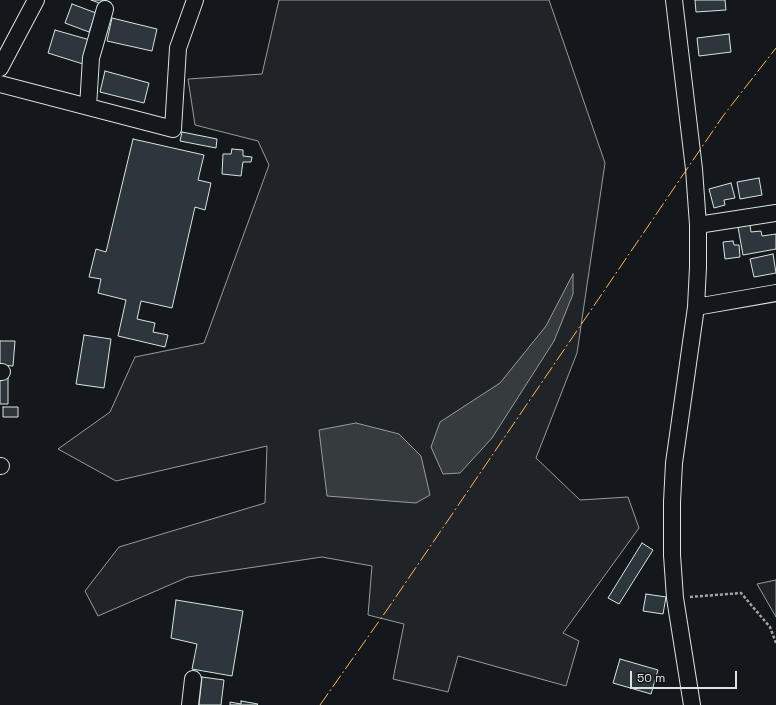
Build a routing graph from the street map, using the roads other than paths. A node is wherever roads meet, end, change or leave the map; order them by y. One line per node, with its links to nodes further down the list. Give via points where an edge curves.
1 (36, 0): 5 (street)
2 (196, 0): 7 (street, via 178,48 172,129)
3 (674, 0): 9 (street)
4 (105, 9): 7 (street, via 91,58)
5 (0, 68)
6 (0, 84): 7 (street)
7 (88, 107)
8 (776, 213): 9 (street)
9 (698, 225): 11 (street)
10 (776, 293): 11 (street)
11 (696, 307): 14 (street, via 674,463 672,555 675,598)
12 (193, 679): 13 (street)
13 (190, 705)
14 (692, 705)

